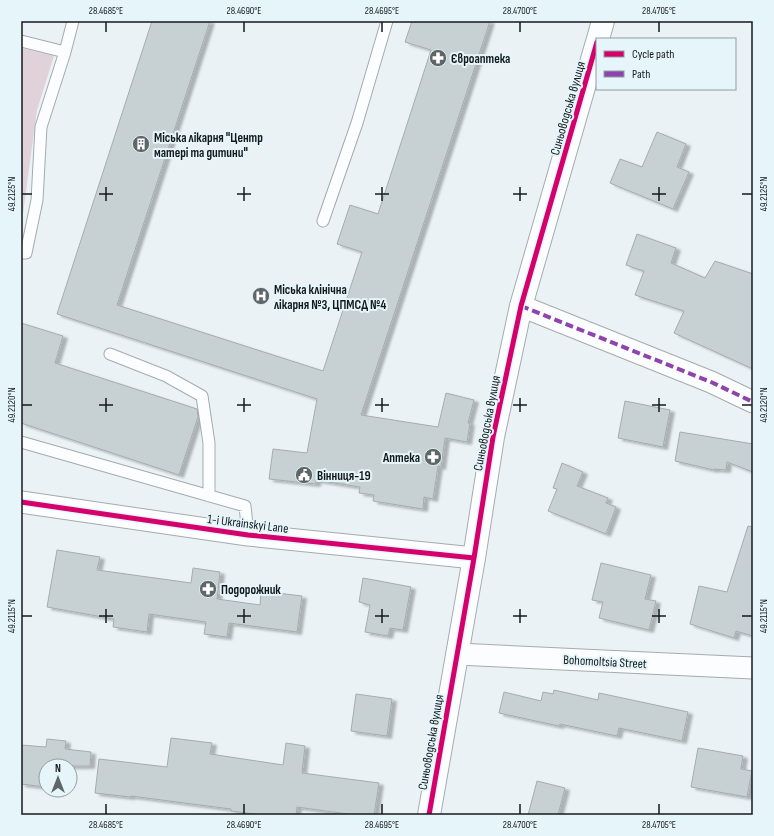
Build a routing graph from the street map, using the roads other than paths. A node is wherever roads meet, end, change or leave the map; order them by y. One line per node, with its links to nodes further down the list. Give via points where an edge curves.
1 (73, 21): 7 (lane)
2 (387, 21): 8 (lane, via 357,123)
3 (603, 21): 4 (street, Синьоводська вулиця)
4 (598, 38)
5 (21, 41): 7 (lane)
6 (596, 44): 10 (street, Синьоводська вулиця)
7 (65, 52): 9 (lane, via 41,127 37,200 26,253)
8 (322, 221)
9 (21, 253)
10 (521, 306): 12 (street, via 711,382); 17 (street, Синьоводська вулиця, via 493,437)
11 (110, 354): 14 (lane, via 166,376 202,396 209,443)
12 (753, 402)
13 (21, 442): 14 (lane)
14 (209, 496): 16 (lane, via 245,506)
15 (21, 502): 16 (street, 1-i Ukrainskyi Lane)
16 (248, 534): 17 (street, 1-i Ukrainskyi Lane)
17 (474, 558): 18 (street, Синьоводська вулиця)
18 (457, 654): 19 (street, Bohomoltsia Street); 20 (street, Синьоводська вулиця)
19 (753, 668)
20 (429, 815)

